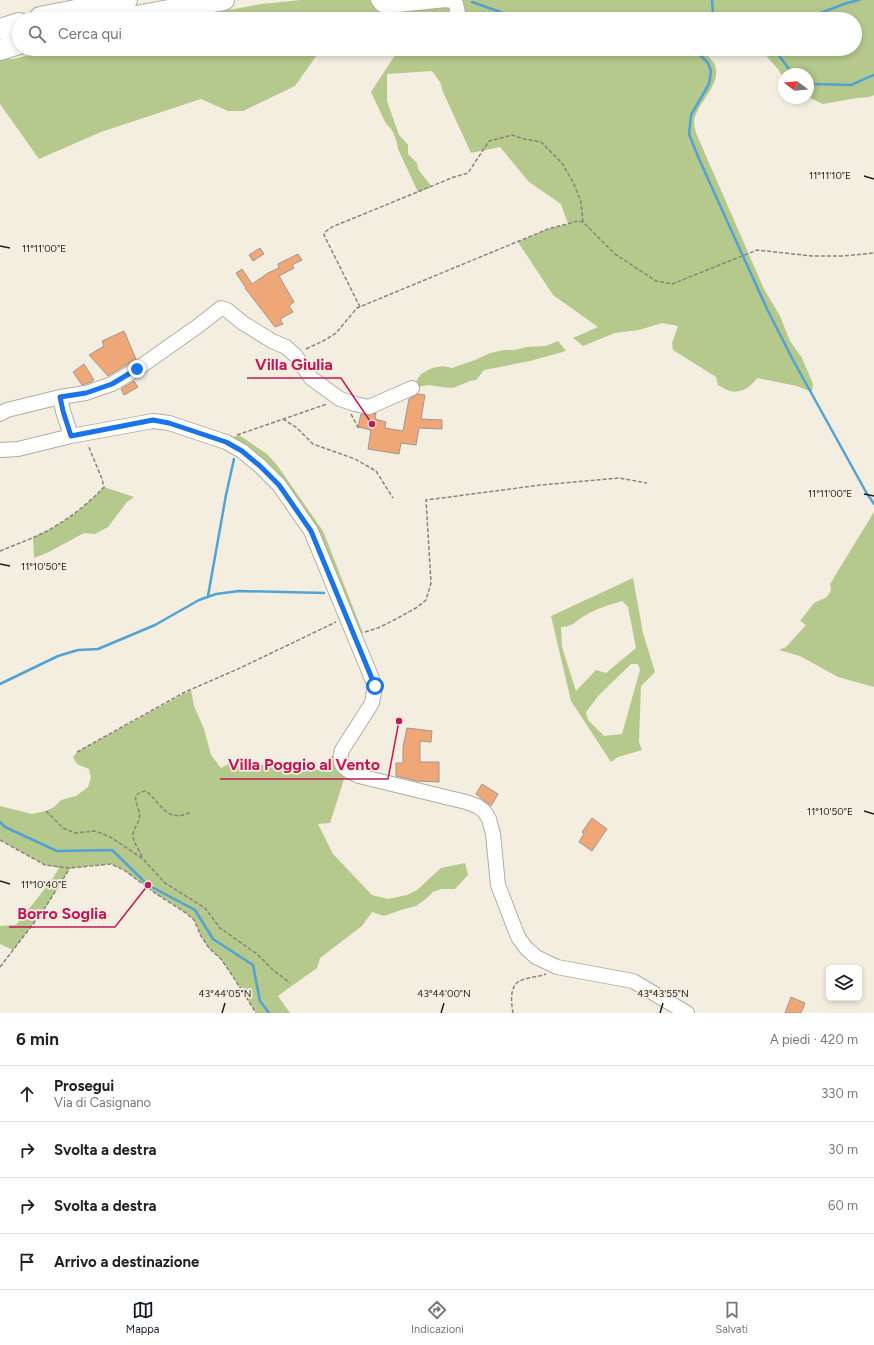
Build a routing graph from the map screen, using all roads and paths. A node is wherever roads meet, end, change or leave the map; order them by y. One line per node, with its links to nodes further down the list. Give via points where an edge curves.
1 (98, 0): 5 (highway)
2 (127, 0): 6 (highway)
3 (224, 0): 7 (highway)
4 (378, 0): 8 (street, via 387,6 453,1)
5 (57, 12)
6 (66, 12)
7 (158, 12)
8 (458, 12)
9 (12, 25): 10 (highway)
10 (0, 28)
11 (12, 46): 12 (highway)
12 (0, 50)
13 (12, 53): 14 (street)
14 (0, 58)
15 (583, 222): 16 (path, via 615,254 656,281 672,284 757,250 821,256); 17 (path, via 548,229); 17 (path, via 582,202 574,184 562,163 541,142 512,135 489,142 468,173 325,232 324,235)
16 (874, 253)
17 (360, 307): 18 (path, via 336,333)
18 (295, 355): 19 (street, via 311,378 340,399 355,404 369,407); 20 (street, via 221,308 112,384 86,393)
19 (412, 388)
20 (60, 397): 23 (street); 26 (street, via 63,411)
21 (330, 403): 24 (path)
22 (350, 412): 25 (path)
23 (0, 414)
24 (282, 419): 27 (path); 30 (path, via 297,428 313,444 355,459 376,471)
25 (359, 429)
26 (77, 435): 27 (street, via 153,420); 28 (street, via 18,449); 31 (path, via 104,487 77,511 43,533)
27 (222, 441): 32 (street, via 242,451 279,485 311,531)
28 (0, 450)
29 (647, 483): 33 (path, via 619,478 426,500 431,583 426,600 378,628)
30 (393, 498)
31 (0, 551)
32 (346, 617): 33 (street); 34 (path, via 185,692)
33 (354, 636): 41 (street, via 375,686 372,704 342,750 342,766 359,776 466,802 484,811 493,834 498,885 518,937 536,957)
34 (77, 752)
35 (46, 811): 38 (path, via 63,828 75,833 102,833)
36 (190, 812): 38 (path, via 183,816 175,816 165,812 146,792 137,795 136,802 140,813 133,836)
37 (0, 840): 39 (path, via 44,865)
38 (143, 859): 42 (path, via 165,882 205,908 220,928 257,954)
39 (70, 868): 40 (path, via 43,911); 43 (path, via 111,864 124,870 186,913 194,920 201,936 221,959)
40 (0, 967)
41 (563, 968): 44 (path, via 516,983 512,989); 45 (street, via 633,981)
42 (290, 983)
43 (256, 1013)
44 (513, 1013)
45 (688, 1013)

